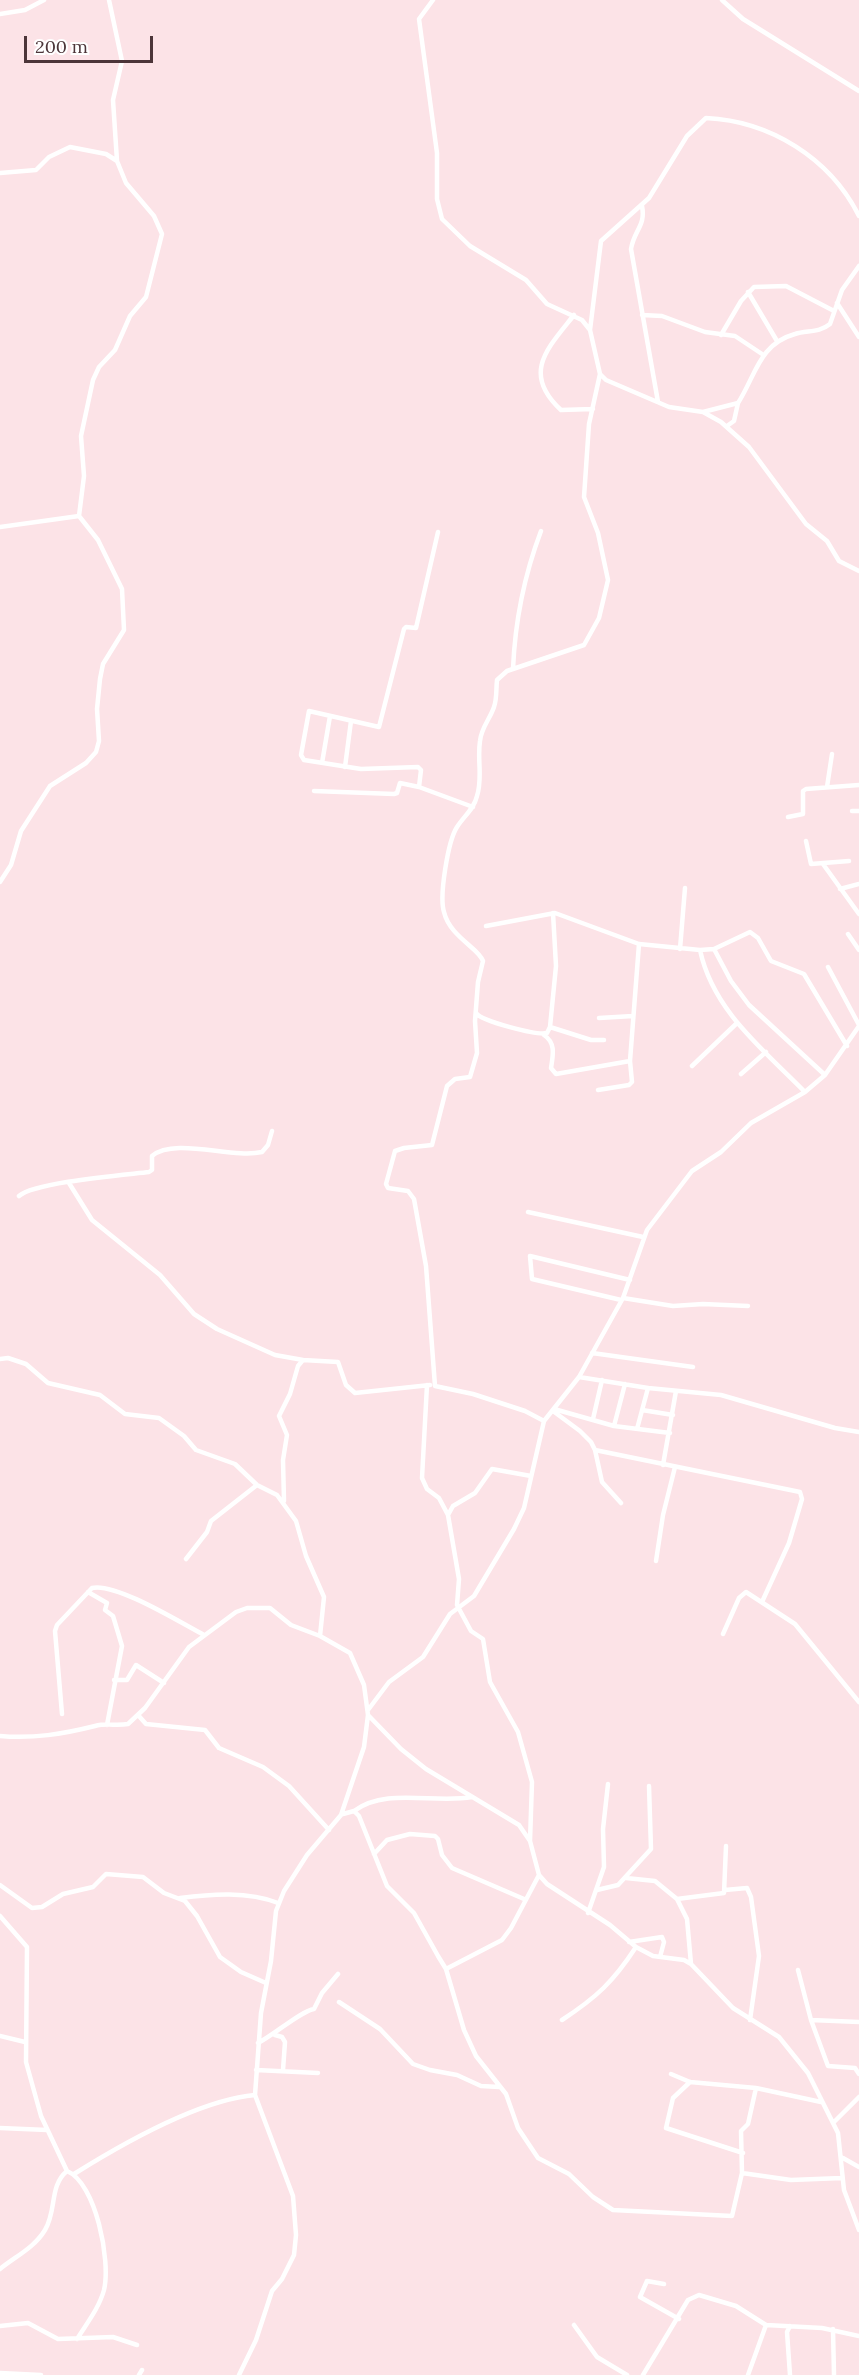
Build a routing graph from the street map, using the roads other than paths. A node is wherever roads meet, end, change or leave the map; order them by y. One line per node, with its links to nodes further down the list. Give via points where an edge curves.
1 (44, 0): 5 (street, via 25,10)
2 (109, 0): 7 (street, via 122,61 113,100)
3 (433, 0): 15 (street, via 419,19 442,219 470,246 526,280 547,304)
4 (722, 0): 6 (street, via 743,19)
5 (0, 14)
6 (859, 91)
7 (117, 161): 8 (street, via 105,154 70,147 49,157 36,170); 28 (street, via 126,183 154,216 162,234 146,297 130,316 115,350 93,380 81,436 84,476)
8 (0, 173)
9 (642, 206): 10 (street, via 687,136 707,118 762,128 791,142 841,187); 16 (street, via 644,219 631,249); 17 (street, via 601,241)
10 (859, 216)
11 (859, 266): 13 (street)
12 (748, 292): 14 (street, via 761,286 786,286); 18 (street); 20 (street)
13 (837, 303): 14 (street); 19 (street)
14 (834, 311): 20 (street, via 826,327)
15 (574, 315): 17 (street); 25 (street, via 540,362 540,378 561,410)
16 (642, 315): 18 (street, via 662,316); 23 (street)
17 (590, 330): 22 (street)
18 (721, 334): 21 (street, via 742,339)
19 (859, 337)
20 (777, 341): 21 (street)
21 (762, 354): 24 (street)
22 (600, 374): 23 (street); 25 (street)
23 (658, 402): 26 (street)
24 (738, 403): 26 (street); 27 (street, via 734,421)
25 (593, 409): 33 (street, via 584,497 608,573 599,618 584,645)
26 (703, 412): 27 (street)
27 (727, 426): 32 (street, via 749,447 806,524 827,541 839,561)
28 (79, 516): 29 (street); 50 (street, via 98,540 122,589 124,630 103,664 96,752 50,786 21,831 11,865)
29 (0, 527)
30 (541, 531): 33 (street, via 519,609)
31 (438, 532): 35 (street, via 416,628 404,629 379,727)
32 (859, 571)
33 (513, 669): 43 (street, via 497,680 494,707 480,736 480,785)
34 (330, 716): 35 (street); 37 (street); 37 (street, via 308,713 301,758)
35 (351, 721): 38 (street)
36 (832, 754): 41 (street)
37 (322, 763): 38 (street)
38 (345, 767): 40 (street, via 418,767)
39 (859, 785): 41 (street)
40 (419, 787): 42 (street, via 400,783 394,794); 43 (street)
41 (827, 787): 46 (street, via 805,789 803,814)
42 (314, 791)
43 (473, 807): 64 (street, via 452,838 443,904 461,941 482,957)
44 (852, 811): 45 (street)
45 (859, 811)
46 (788, 817)
47 (807, 841): 49 (street, via 811,864)
48 (849, 861): 49 (street)
49 (823, 864): 53 (street)
50 (0, 882)
51 (859, 884): 53 (street)
52 (685, 888): 59 (street)
53 (840, 889): 54 (street)
54 (858, 912)
55 (553, 913): 56 (street); 58 (street); 69 (street, via 556,966)
56 (486, 926)
57 (848, 934): 62 (street)
58 (639, 944): 59 (street); 65 (street)
59 (681, 949): 61 (street)
60 (714, 949): 61 (street); 72 (street, via 745,932 754,934 771,961 802,971); 77 (street, via 749,1005)
61 (700, 950): 67 (street, via 708,975)
62 (859, 950)
63 (828, 967): 68 (street)
64 (476, 1012): 70 (street, via 483,1019); 96 (street, via 477,1048 472,1074 447,1086 432,1145 395,1151 386,1184 388,1188 408,1191 414,1199 426,1266)
65 (633, 1016): 66 (street); 74 (street)
66 (599, 1018)
67 (736, 1024): 73 (street); 75 (street)
68 (859, 1026): 72 (street)
69 (550, 1027): 70 (street); 71 (street, via 591,1040)
70 (543, 1035): 74 (street, via 553,1047 551,1068 556,1074)
71 (604, 1040)
72 (847, 1046): 77 (street)
73 (766, 1052): 76 (street); 79 (street)
74 (630, 1061): 78 (street, via 631,1084)
75 (692, 1066)
76 (741, 1074)
77 (825, 1075): 79 (street)
78 (598, 1090)
79 (806, 1092): 84 (street, via 752,1123 695,1168)
80 (272, 1131): 81 (street, via 262,1152 166,1148 152,1156 149,1172)
81 (69, 1183): 82 (street, via 28,1190); 90 (street, via 92,1220 160,1275 187,1309 217,1329 262,1350)
82 (19, 1196)
83 (528, 1212): 84 (street)
84 (643, 1237): 85 (street)
85 (630, 1281): 86 (street); 86 (street, via 530,1256 532,1279)
86 (622, 1299): 87 (street, via 673,1306); 88 (street)
87 (748, 1306)
88 (592, 1353): 91 (street); 92 (street)
89 (0, 1359): 112 (street, via 26,1364 48,1383 100,1395 125,1414 159,1418 196,1450 235,1464)
90 (303, 1360): 95 (street, via 338,1362 346,1385 355,1393); 113 (street, via 279,1416 287,1435)
91 (693, 1366)
92 (579, 1377): 93 (street); 99 (street)
93 (602, 1380): 94 (street); 102 (street)
94 (625, 1384): 97 (street); 104 (street)
95 (427, 1385): 96 (street); 115 (street, via 422,1478)
96 (435, 1386): 103 (street, via 473,1394)
97 (648, 1388): 98 (street); 100 (street)
98 (676, 1391): 101 (street); 106 (street, via 721,1395)
99 (554, 1410): 102 (street); 103 (street); 108 (street)
100 (642, 1410): 101 (street); 105 (street)
101 (673, 1415): 107 (street)
102 (593, 1419): 104 (street)
103 (544, 1421): 111 (street)
104 (614, 1426): 105 (street)
105 (638, 1429): 107 (street)
106 (859, 1432)
107 (670, 1433): 109 (street)
108 (596, 1450): 109 (street); 114 (street, via 602,1482)
109 (663, 1465): 110 (street)
110 (675, 1467): 117 (street); 119 (street, via 800,1492 802,1499 789,1543)
111 (531, 1476): 115 (street, via 492,1469 475,1493 453,1506); 120 (street, via 524,1508 514,1528 474,1596)
112 (257, 1485): 113 (street); 116 (street, via 211,1521)
113 (284, 1501): 123 (street, via 296,1521 324,1597)
114 (621, 1503)
115 (448, 1515): 120 (street)
116 (186, 1559)
117 (656, 1561)
118 (88, 1592): 122 (street, via 97,1587 110,1589); 124 (street, via 107,1603 105,1610 115,1622 122,1646); 128 (street, via 55,1631)
119 (762, 1602): 121 (street, via 744,1592); 126 (street, via 795,1624)
120 (460, 1608): 127 (street, via 450,1614 423,1657 389,1682); 138 (street, via 471,1630 483,1639 490,1682 518,1732 532,1782)
121 (723, 1634)
122 (204, 1635): 123 (street, via 236,1612 263,1607 291,1625); 125 (street, via 181,1656)
123 (320, 1636): 127 (street, via 350,1653 364,1685)
124 (114, 1680): 125 (street, via 127,1680 135,1665); 130 (street)
125 (164, 1683): 129 (street)
126 (859, 1702)
127 (368, 1713): 134 (street, via 412,1759); 136 (street, via 364,1747)
128 (62, 1714)
129 (138, 1715): 130 (street, via 128,1724); 137 (street, via 146,1724 205,1730 219,1748 263,1767 289,1786)
130 (107, 1725): 131 (street, via 44,1736)
131 (0, 1736)
132 (608, 1784): 144 (street, via 604,1867)
133 (649, 1786): 142 (street, via 651,1850)
134 (472, 1797): 135 (street, via 374,1800); 138 (street, via 513,1820)
135 (354, 1811): 136 (street); 140 (street)
136 (341, 1815): 137 (street)
137 (329, 1830): 149 (street, via 307,1855)
138 (530, 1841): 141 (street)
139 (726, 1846): 145 (street)
140 (374, 1854): 147 (street, via 387,1840 410,1834 435,1836 449,1865); 156 (street, via 387,1886 414,1913)
141 (539, 1875): 147 (street); 150 (street)
142 (626, 1878): 144 (street, via 611,1888); 148 (street, via 655,1881)
143 (0, 1885): 146 (street, via 32,1908 42,1907 63,1894 93,1887 103,1876 113,1874 143,1877 164,1893)
144 (597, 1890): 150 (street)
145 (725, 1890): 148 (street, via 718,1895); 162 (street, via 744,1887 750,1892 759,1944)
146 (179, 1898): 149 (street, via 244,1896); 159 (street, via 190,1906 220,1957)
147 (525, 1899): 156 (street, via 511,1928 497,1944)
148 (677, 1899): 155 (street, via 687,1919)
149 (278, 1903): 159 (street)
150 (588, 1913): 152 (street)
151 (0, 1916): 167 (street, via 27,1947)
152 (629, 1942): 153 (street); 154 (street, via 662,1937)
153 (636, 1947): 154 (street); 161 (street, via 621,1972 602,1992)
154 (660, 1957): 155 (street)
155 (691, 1964): 162 (street, via 723,1999)
156 (446, 1970): 175 (street, via 464,2030 476,2056)
157 (798, 1970): 163 (street)
158 (338, 1974): 165 (street, via 314,2009 306,2010)
159 (266, 1983): 168 (street)
160 (339, 2002): 175 (street, via 380,2029 413,2064 457,2075 481,2086)
161 (562, 2020)
162 (750, 2020): 179 (street, via 779,2037 797,2057)
163 (811, 2020): 164 (street); 173 (street, via 828,2066 855,2068)
164 (859, 2022)
165 (275, 2035): 168 (street); 170 (street, via 285,2042)
166 (0, 2036): 167 (street)
167 (25, 2042): 182 (street, via 30,2078)
168 (258, 2043): 169 (street)
169 (256, 2070): 170 (street); 177 (street)
170 (283, 2070): 171 (street)
171 (318, 2073)
172 (671, 2074): 174 (street)
173 (859, 2074)
174 (690, 2082): 176 (street); 183 (street, via 673,2098 666,2128)
175 (499, 2087): 187 (street, via 511,2102 518,2128 538,2158 569,2174 609,2209 730,2217 734,2214)
176 (756, 2088): 179 (street); 183 (street, via 748,2124 741,2131)
177 (255, 2095): 188 (street, via 225,2100 152,2130); 204 (street, via 293,2196 296,2235 291,2262 272,2292)
178 (859, 2097): 180 (street)
179 (821, 2102): 180 (street)
180 (834, 2122): 184 (street)
181 (0, 2128): 182 (street)
182 (47, 2130): 186 (street)
183 (743, 2153): 187 (street)
184 (843, 2158): 185 (street); 189 (street)
185 (859, 2167)
186 (67, 2171): 188 (street); 191 (street, via 55,2183 53,2215 37,2242)
187 (742, 2173): 189 (street, via 791,2180)
188 (74, 2174): 200 (street, via 97,2215 106,2261 101,2299)
189 (843, 2178): 190 (street)
190 (859, 2230)
191 (0, 2269)
192 (664, 2284): 193 (street, via 647,2281 640,2297)
193 (679, 2319): 195 (street, via 688,2300 706,2295 736,2306); 206 (street)
194 (574, 2325): 205 (street, via 597,2358)
195 (766, 2325): 197 (street); 207 (street)
196 (0, 2326): 200 (street, via 28,2323 51,2337)
197 (790, 2326): 198 (street); 208 (street)
198 (833, 2329): 199 (street); 209 (street)
199 (859, 2336)
200 (77, 2338): 201 (street, via 113,2337)
201 (137, 2345)
202 (0, 2373): 203 (street)
203 (41, 2375)
204 (239, 2375)
205 (627, 2375)
206 (644, 2375)
207 (747, 2375)
208 (790, 2375)
209 (834, 2375)

